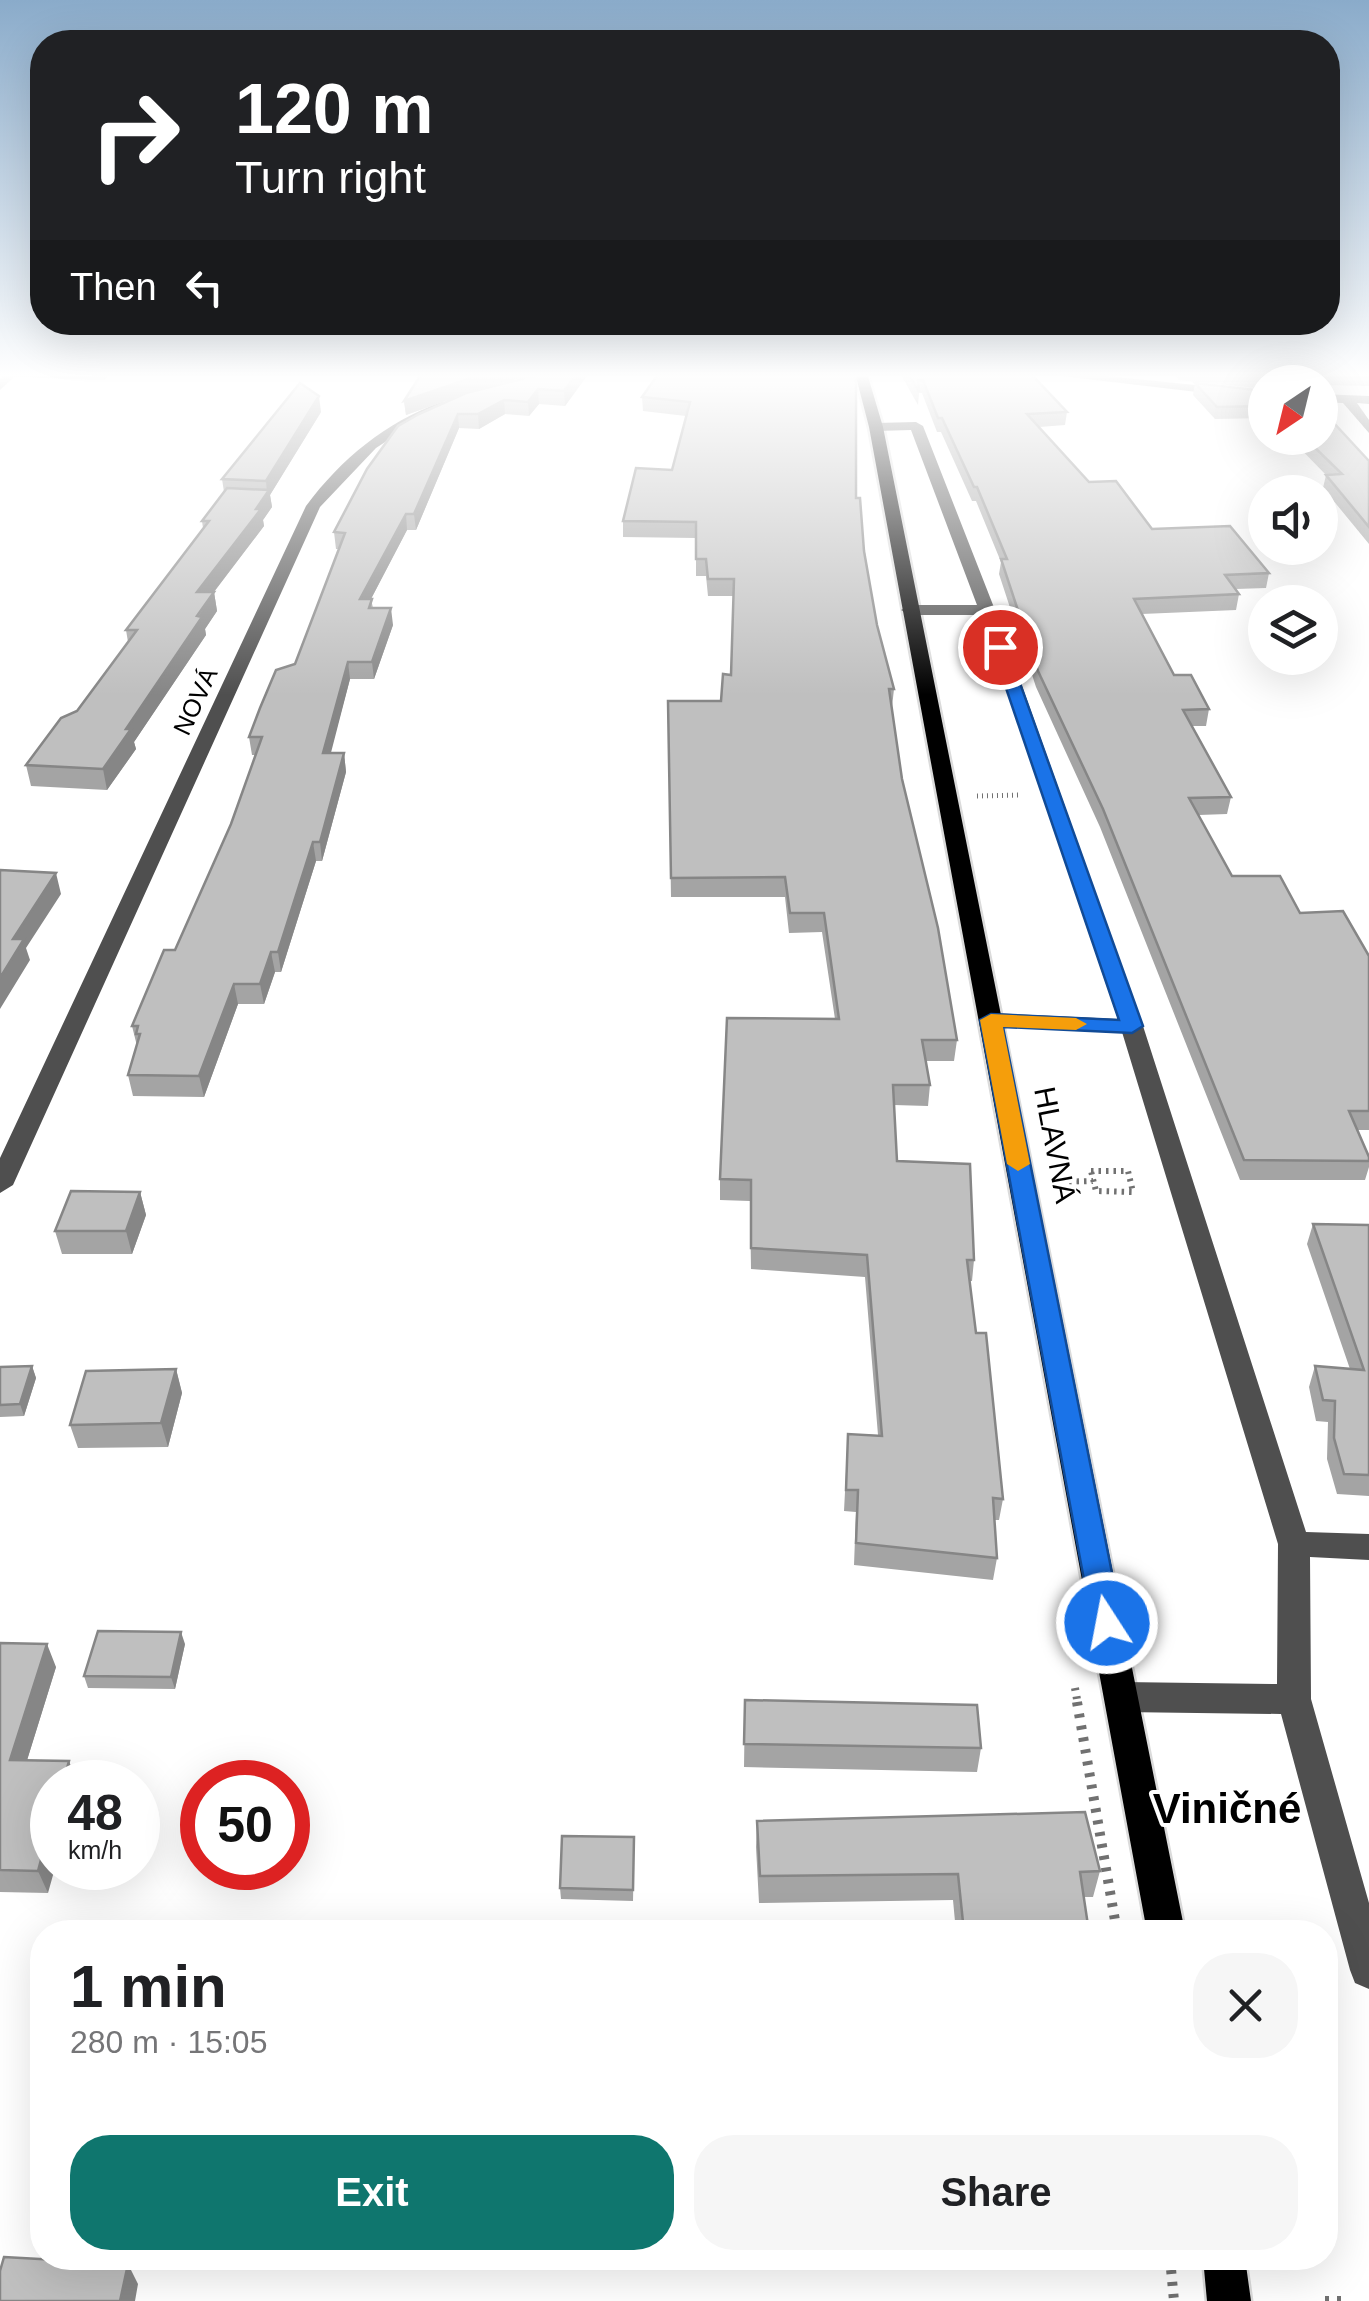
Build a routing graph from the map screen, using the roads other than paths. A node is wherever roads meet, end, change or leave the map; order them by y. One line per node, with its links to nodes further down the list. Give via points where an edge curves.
1 (334, 480): 8 (street, NOVÁ, via 313,506)
2 (886, 480): 4 (main road, HLAVNÁ)
3 (937, 480): 5 (street)
4 (909, 610): 5 (street); 6 (main road, HLAVNÁ)
5 (986, 610): 7 (street)
6 (991, 1020): 7 (street); 11 (main road, HLAVNÁ)
7 (1132, 1026): 9 (street)
8 (0, 1186)
9 (1294, 1544): 10 (street); 12 (street)
10 (1369, 1546)
11 (1122, 1697): 12 (street); 13 (main road, HLAVNÁ)
12 (1294, 1699): 14 (street)
13 (1164, 1920)
14 (1369, 1970)
15 (1225, 2270): 16 (main road)
16 (1229, 2301)

